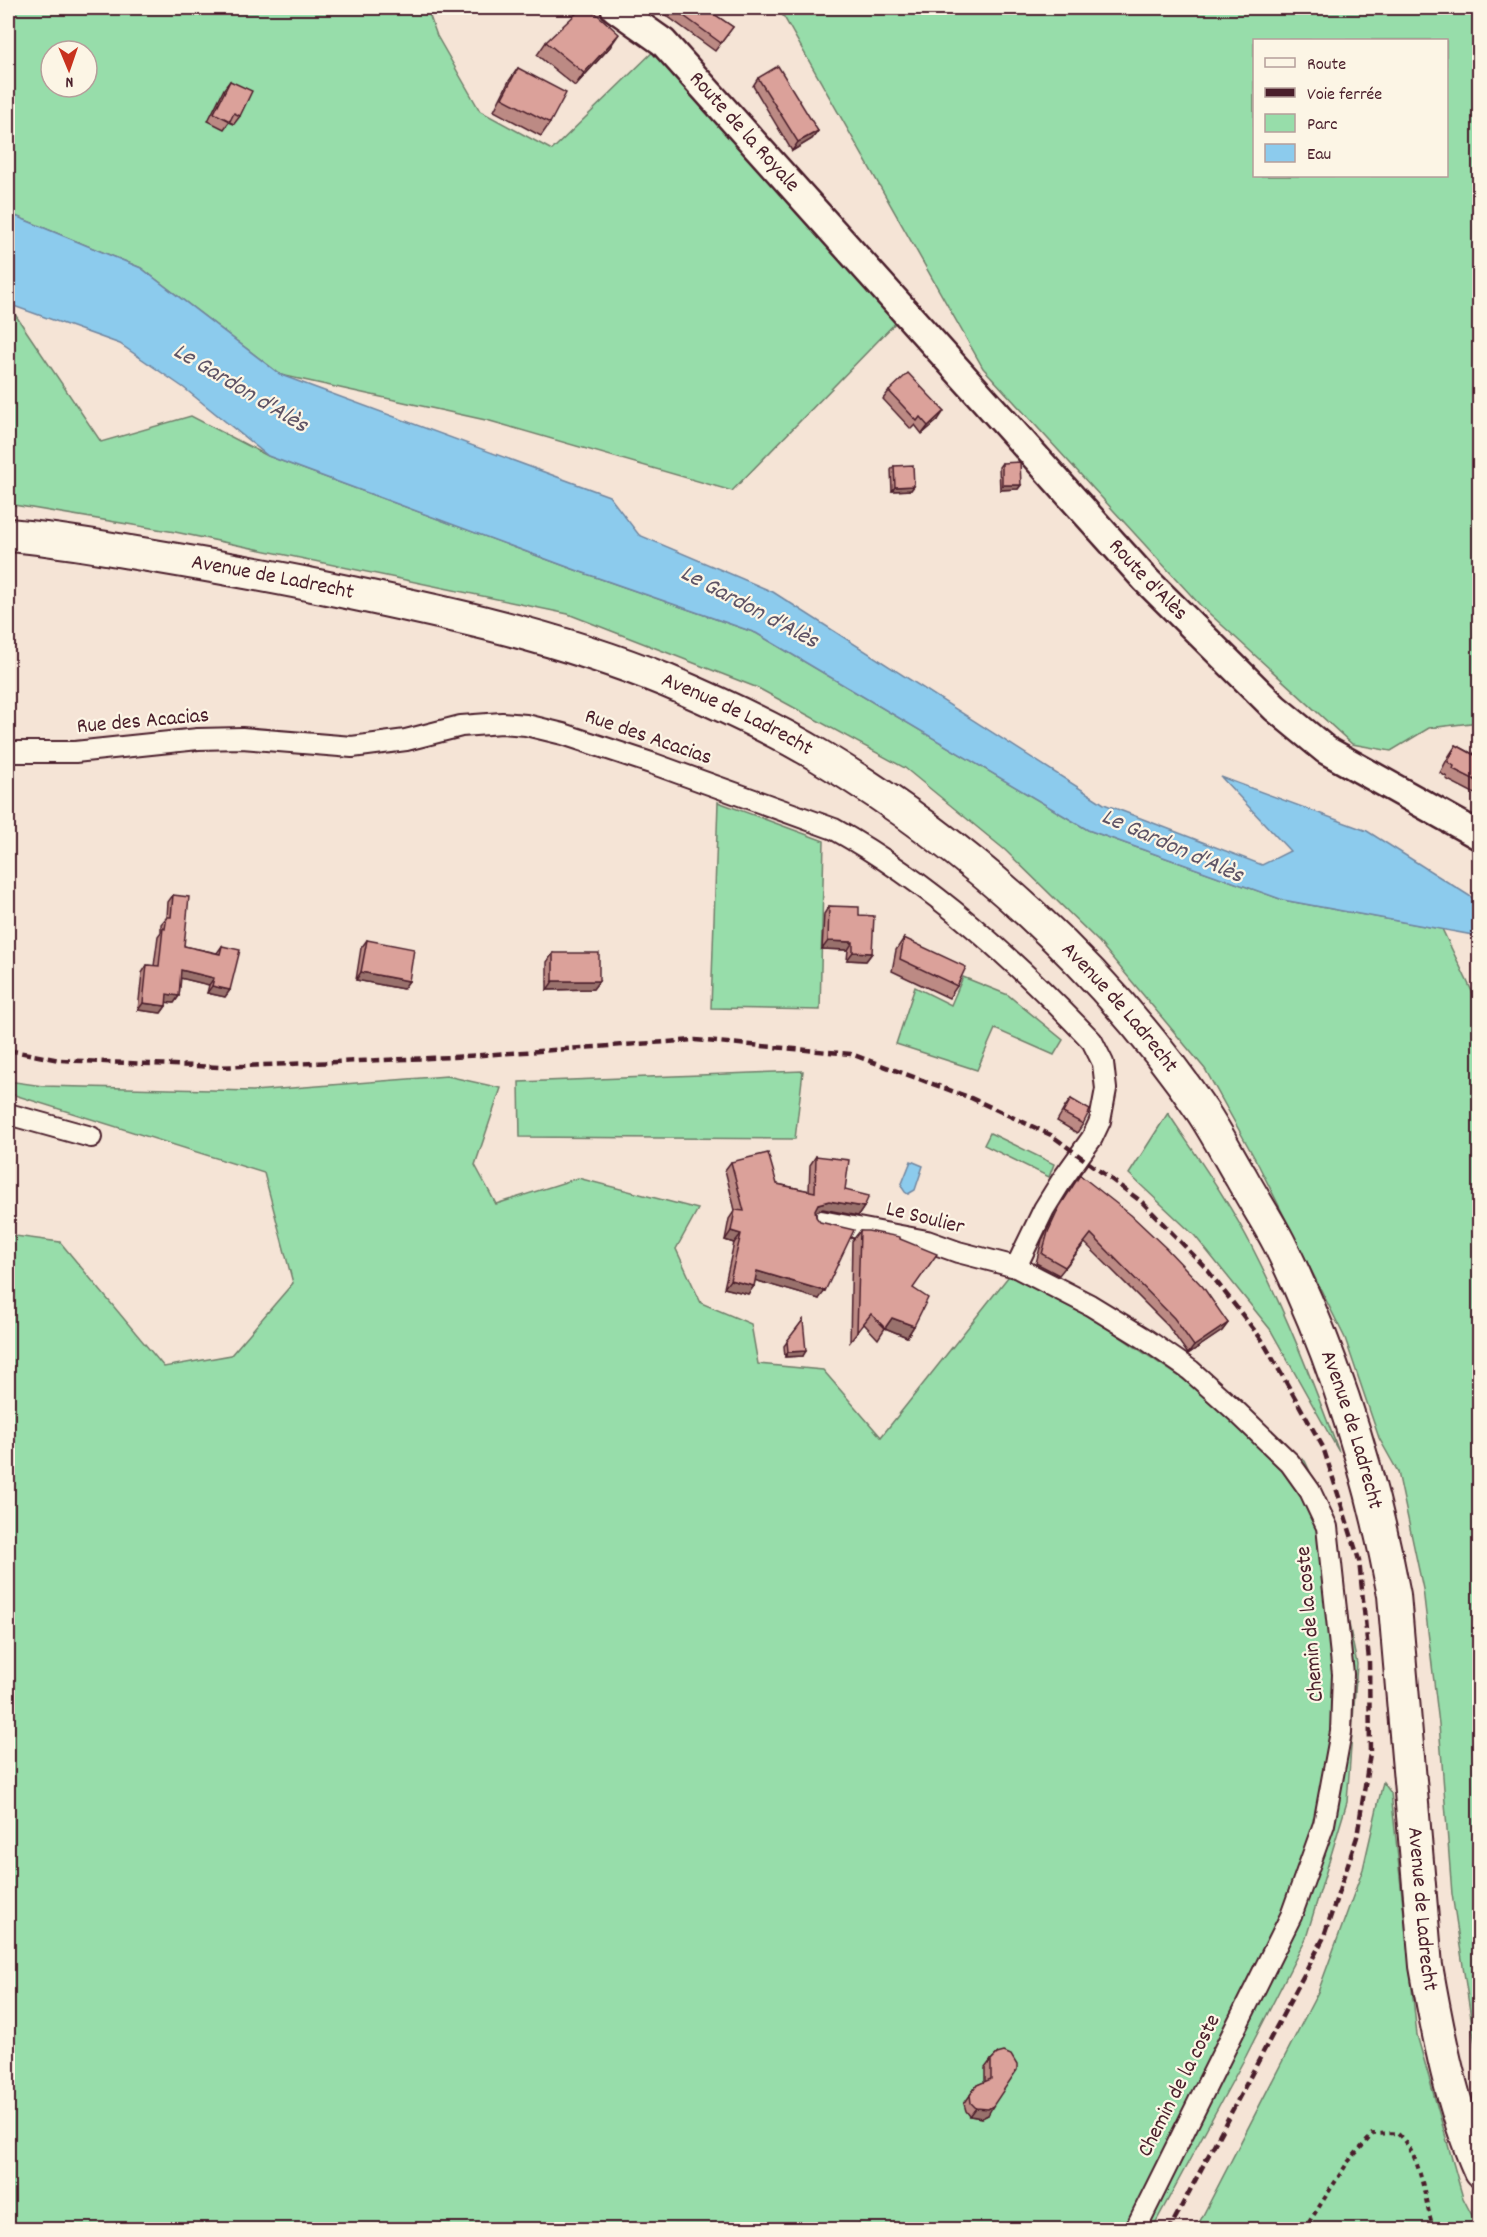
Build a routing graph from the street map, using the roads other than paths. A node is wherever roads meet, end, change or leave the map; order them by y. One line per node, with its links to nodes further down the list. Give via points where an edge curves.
1 (615, 8): 2 (main road, Route de la Royale, via 663,42)
2 (865, 266): 5 (main road, Route d'Alès, via 1146,580 1275,708 1326,750)
3 (8, 535): 10 (main road, Avenue de Ladrecht, via 162,557 373,598 532,635 665,681 819,755 915,820 1030,914 1130,1014 1203,1113 1278,1241 1330,1360 1368,1477 1394,1595 1426,1966 1451,2085)
4 (8, 752): 9 (street, Rue des Acacias, via 75,752 231,738 352,747 406,740 461,726 526,725 593,744 834,829 922,887 981,934 1092,1041 1103,1064 1106,1089 1100,1121 1044,1209)
5 (1479, 836)
6 (8, 1114): 7 (street)
7 (91, 1137)
8 (821, 1221): 9 (street, Le Soulier, via 927,1241)
9 (1016, 1267): 11 (street, Chemin de la coste, via 1090,1305 1197,1377 1282,1456 1310,1491 1327,1527 1343,1674 1341,1732 1324,1824 1291,1916)
10 (1479, 2172)
11 (1135, 2229)

